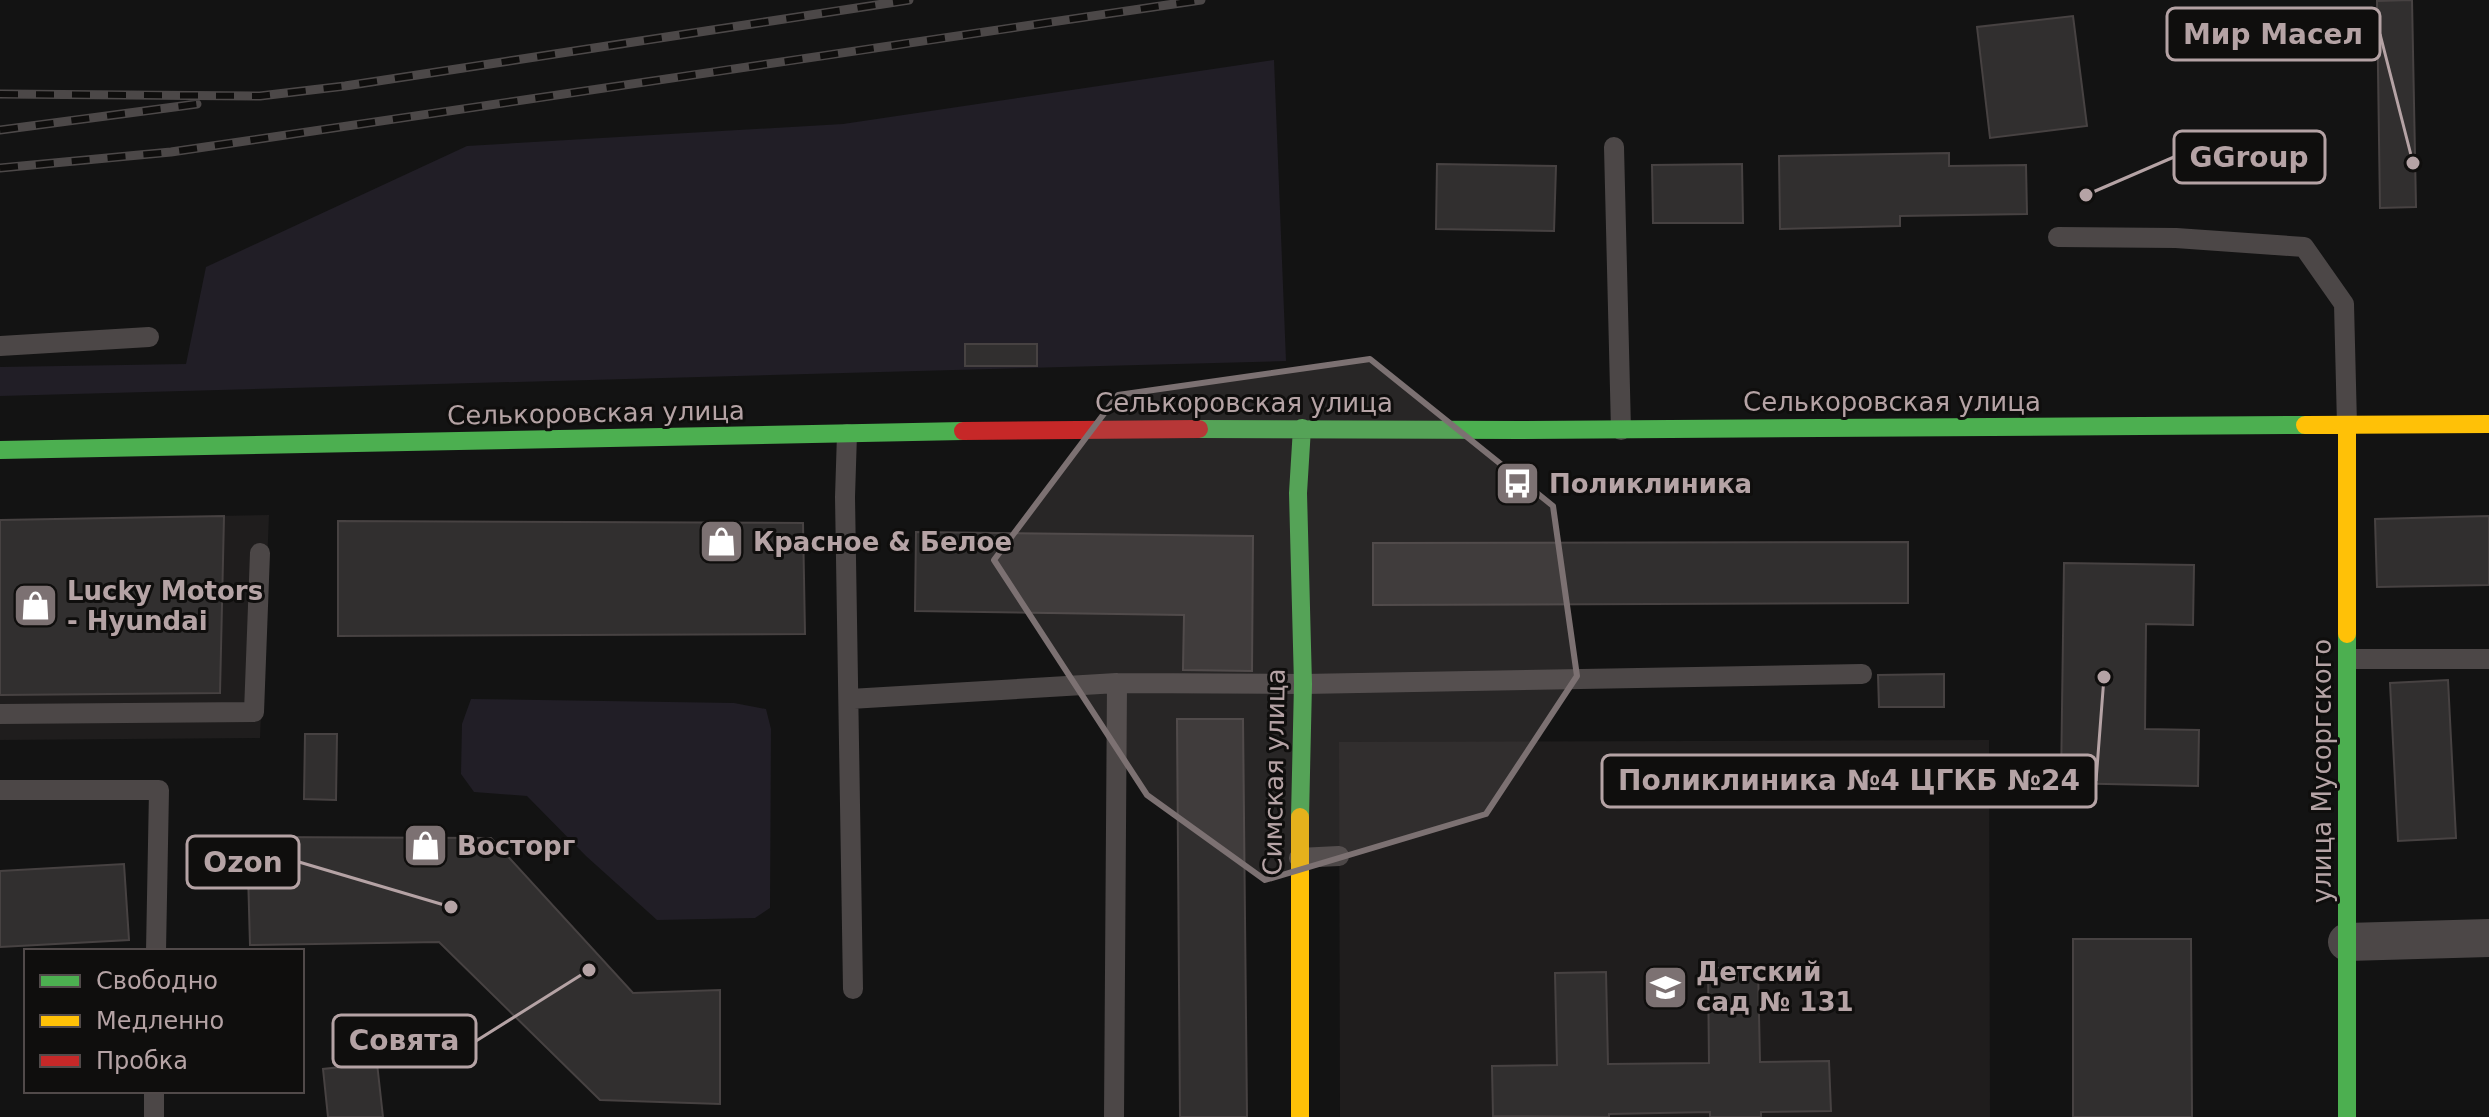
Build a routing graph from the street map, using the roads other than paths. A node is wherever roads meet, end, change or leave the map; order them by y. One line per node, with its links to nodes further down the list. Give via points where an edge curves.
1 (1614, 147): 8 (lane)
2 (2058, 237): 6 (lane, via 2304,247 2344,304)
3 (149, 337): 4 (lane)
4 (0, 346)
5 (2489, 424): 6 (main road, Селькоровская улица)
6 (2347, 425): 8 (main road, Селькоровская улица); 12 (main road, улица Мусоргского)
7 (1302, 428): 8 (main road, Селькоровская улица); 9 (main road, Селькоровская улица); 16 (main road, Симская улица, via 1298,493)
8 (1621, 430)
9 (847, 434): 10 (main road, Селькоровская улица); 17 (lane)
10 (0, 450)
11 (260, 553): 18 (lane, via 254,712)
12 (2348, 659): 13 (lane); 23 (main road, улица Мусоргского)
13 (2489, 659)
14 (1862, 674): 16 (lane)
15 (1117, 683): 16 (lane); 17 (lane); 28 (lane)
16 (1303, 684): 21 (main road, Симская улица)
17 (850, 699): 25 (lane)
18 (0, 714)
19 (0, 790): 24 (lane, via 159,790)
20 (1339, 856): 21 (lane)
21 (1299, 858): 29 (main road, Симская улица)
22 (2489, 938): 23 (street)
23 (2347, 942): 30 (main road, улица Мусоргского)
24 (156, 949)
25 (853, 989)
26 (154, 1093): 27 (lane)
27 (154, 1117)
28 (1114, 1117)
29 (1300, 1117)
30 (2347, 1117)

